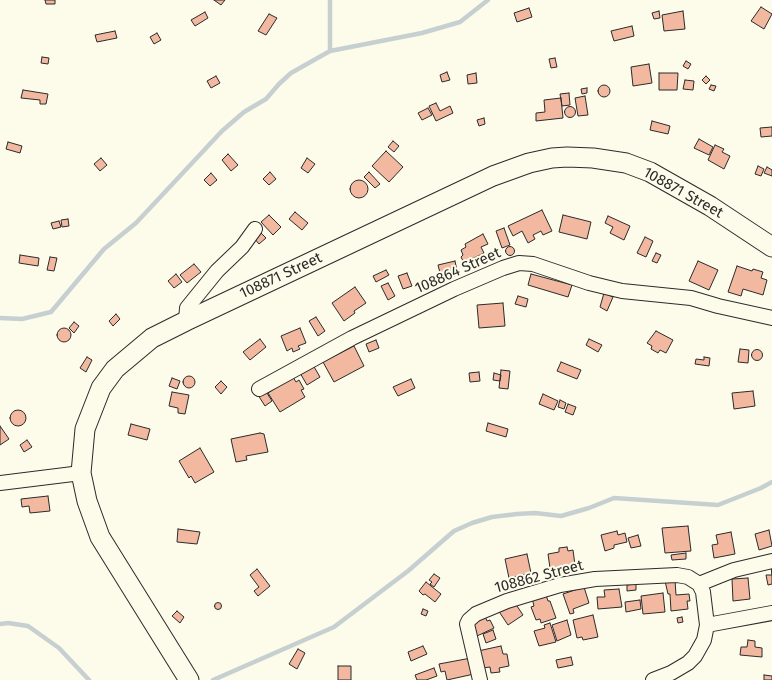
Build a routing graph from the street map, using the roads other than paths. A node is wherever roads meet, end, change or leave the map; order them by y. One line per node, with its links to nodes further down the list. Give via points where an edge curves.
1 (255, 229): 4 (street, via 187,308)
2 (772, 247): 4 (street, 108871 Street, via 650,172 626,163 593,158 552,158 493,176)
3 (772, 318): 5 (street, 108864 Street, via 670,294 622,291 533,264 519,264 454,289 352,338)
4 (186, 320): 6 (street, 108871 Street, via 152,338 115,369 102,388 86,430)
5 (259, 389)
6 (81, 473): 7 (street); 12 (street, 108871 Street, via 86,501 100,537)
7 (0, 483)
8 (772, 561): 9 (street, via 734,570)
9 (699, 584): 11 (street, via 704,592); 13 (street, 108862 Street, via 688,577 677,576 595,579 560,585 483,611 467,624)
10 (772, 613): 11 (street)
11 (707, 625): 14 (street, via 704,640 695,656 688,663)
12 (189, 680)
13 (480, 680)
14 (653, 680)

